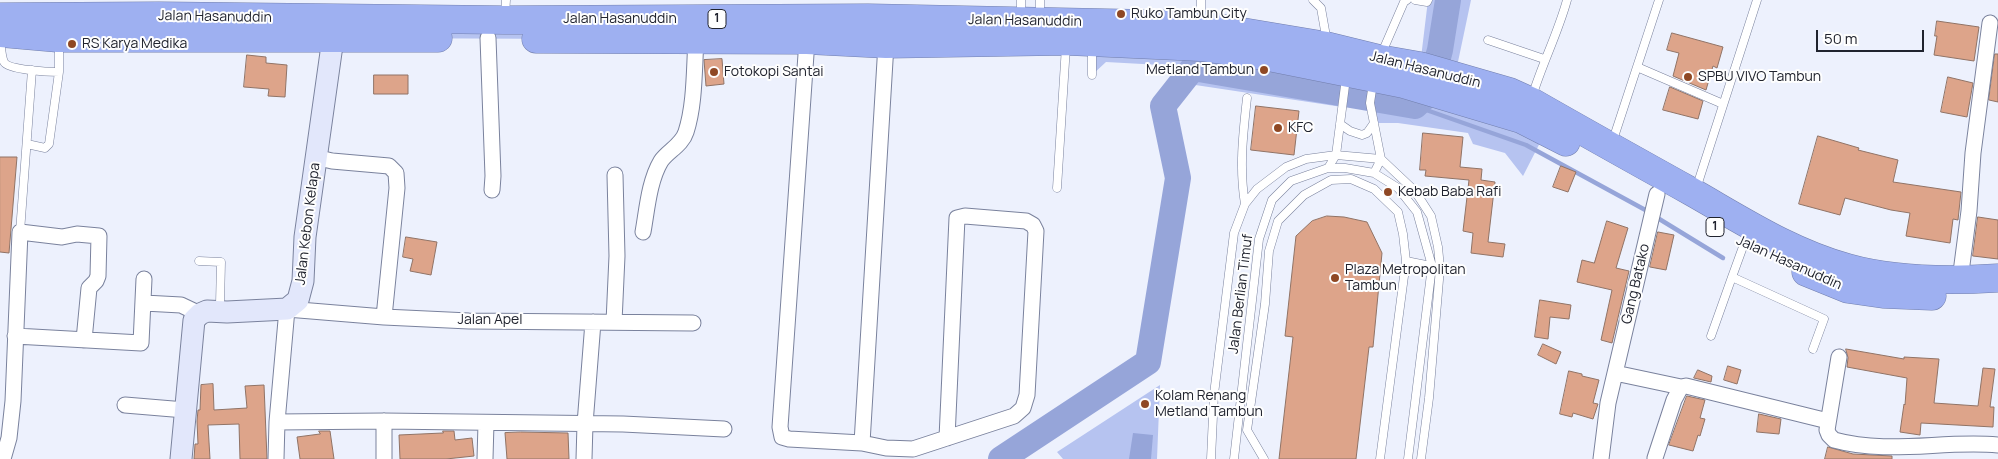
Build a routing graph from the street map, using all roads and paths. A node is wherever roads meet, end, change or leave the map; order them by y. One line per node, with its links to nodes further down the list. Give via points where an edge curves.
1 (1313, 0): 19 (lane, via 1321,8)
2 (1407, 0): 27 (lane)
3 (1415, 0): 4 (lane)
4 (1428, 0)
5 (1566, 0): 21 (lane)
6 (1659, 0): 22 (lane)
7 (1757, 0): 31 (lane)
8 (1030, 11): 9 (highway, Jalan Hasanuddin / 1); 10 (highway, Jalan Hasanuddin / 1)
9 (1201, 13): 19 (highway, Jalan Hasanuddin / 1)
10 (500, 19): 13 (highway, Jalan Hasanuddin / 1); 15 (highway, Jalan Hasanuddin / 1); 43 (street)
11 (4, 23): 13 (highway, Jalan Hasanuddin / 1, via 159,12); 14 (highway, Jalan Hasanuddin / 1); 23 (lane, via 5,64)
12 (1990, 23): 56 (street)
13 (335, 29): 14 (highway, Jalan Hasanuddin / 1); 37 (street, Jalan Kebon Kelapa)
14 (58, 38): 24 (lane)
15 (696, 40): 16 (highway, Jalan Hasanuddin / 1); 48 (street, via 693,92 686,134 662,161 653,181)
16 (807, 40): 20 (highway, Jalan Hasanuddin / 1); 82 (street, via 780,427 782,437 789,439)
17 (1488, 40): 21 (lane)
18 (1080, 41): 20 (highway, Jalan Hasanuddin / 1); 25 (highway, Jalan Hasanuddin / 1, via 1202,47); 26 (lane); 42 (lane)
19 (1327, 46): 25 (highway, Jalan Hasanuddin / 1)
20 (885, 51): 82 (street)
21 (1544, 59): 30 (lane)
22 (1637, 67): 31 (lane); 35 (lane)
23 (32, 70): 24 (lane); 34 (lane)
24 (58, 72): 34 (lane, via 49,144 45,148)
25 (1348, 72): 27 (highway, Jalan Hasanuddin / 1); 33 (lane)
26 (1092, 75)
27 (1374, 81): 28 (highway, Jalan Hasanuddin / 1, via 1412,75); 32 (lane)
28 (1452, 87): 30 (highway, Jalan Hasanuddin / 1, via 1510,92); 44 (highway, Jalan Hasanuddin / 1, via 1521,119)
29 (1247, 98): 46 (lane, via 1241,156)
30 (1530, 102): 35 (highway, Jalan Hasanuddin / 1)
31 (1723, 104): 45 (lane)
32 (1374, 123): 33 (lane, via 1362,135); 38 (lane)
33 (1340, 124): 36 (lane)
34 (26, 144): 47 (lane)
35 (1610, 147): 45 (highway, Jalan Hasanuddin / 1)
36 (1336, 155): 38 (lane); 39 (lane); 46 (lane, via 1306,159 1286,167 1257,189)
37 (316, 157): 59 (street, Jalan Kebon Kelapa, via 305,237 303,281 298,300); 62 (street, via 389,166 396,173)
38 (1381, 159): 40 (lane); 52 (lane, via 1415,191 1432,216 1438,247)
39 (1328, 168): 40 (lane, Jalan Berlian Timuf); 92 (lane, Jalan Berlian Timuf, via 1291,182 1272,200 1259,239)
40 (1374, 173): 52 (lane, Jalan Berlian Timuf, via 1398,188 1417,212)
41 (615, 175): 64 (street, via 617,256)
42 (1057, 188)
43 (492, 190)
44 (1657, 194): 49 (highway, Jalan Hasanuddin / 1); 71 (street, Gang Batako)
45 (1695, 194): 56 (highway, Jalan Hasanuddin / 1, via 1753,229 1804,254 1849,269 1910,278)
46 (1245, 204): 91 (lane, via 1234,233 1214,394)
47 (20, 232): 66 (street); 68 (street, via 62,237 77,234 99,236 98,276 89,288)
48 (643, 232)
49 (1744, 244): 53 (lane); 57 (highway, Jalan Hasanuddin / 1, via 1848,289 1918,296)
50 (199, 261): 60 (lane, via 221,262 220,304)
51 (1406, 261): 52 (lane); 93 (lane, via 1398,212 1374,189 1351,179 1331,180 1304,195 1278,221 1269,251 1247,430); 94 (lane)
52 (1436, 267): 95 (lane, Jalan Berlian Timuf); 96 (lane, via 1429,398)
53 (1732, 277): 67 (lane); 69 (lane, via 1824,319)
54 (1998, 278): 56 (highway, Jalan Hasanuddin / 1)
55 (144, 279): 58 (street)
56 (1960, 280)
57 (1998, 295)
58 (144, 303): 61 (street, via 181,305); 68 (street, via 141,343)
59 (287, 309): 60 (street); 62 (street, Jalan Apel); 77 (street)
60 (227, 312): 61 (street)
61 (200, 314): 74 (street, via 192,328)
62 (384, 317): 63 (street, Jalan Apel)
63 (593, 322): 64 (street, Jalan Apel); 79 (street)
64 (614, 322): 65 (street, Jalan Apel)
65 (693, 323)
66 (15, 336): 68 (street); 85 (street, via 13,401)
67 (1710, 336)
68 (84, 340)
69 (1813, 349)
70 (1839, 357): 76 (street)
71 (1615, 373): 72 (street); 97 (street, Gang Batako)
72 (1681, 387): 76 (street); 84 (street)
73 (125, 405): 74 (street)
74 (185, 410): 86 (street)
75 (384, 421): 77 (street); 78 (street); 88 (street)
76 (1828, 421): 83 (street, via 1829,435 1834,440 1854,444 1911,448)
77 (277, 422): 87 (street)
78 (486, 423): 79 (street); 89 (street)
79 (584, 424): 80 (street); 90 (street)
80 (724, 429)
81 (947, 438): 81 (street, via 1014,416 1023,408 1034,224 965,216 957,218); 82 (street, via 913,449)
82 (862, 443)
83 (1998, 445)
84 (1655, 458)
85 (4, 459)
86 (181, 459)
87 (276, 459)
88 (384, 459)
89 (485, 459)
90 (584, 459)
91 (1212, 459)
92 (1234, 459)
93 (1264, 459)
94 (1380, 459)
95 (1408, 459)
96 (1421, 459)
97 (1601, 459)

